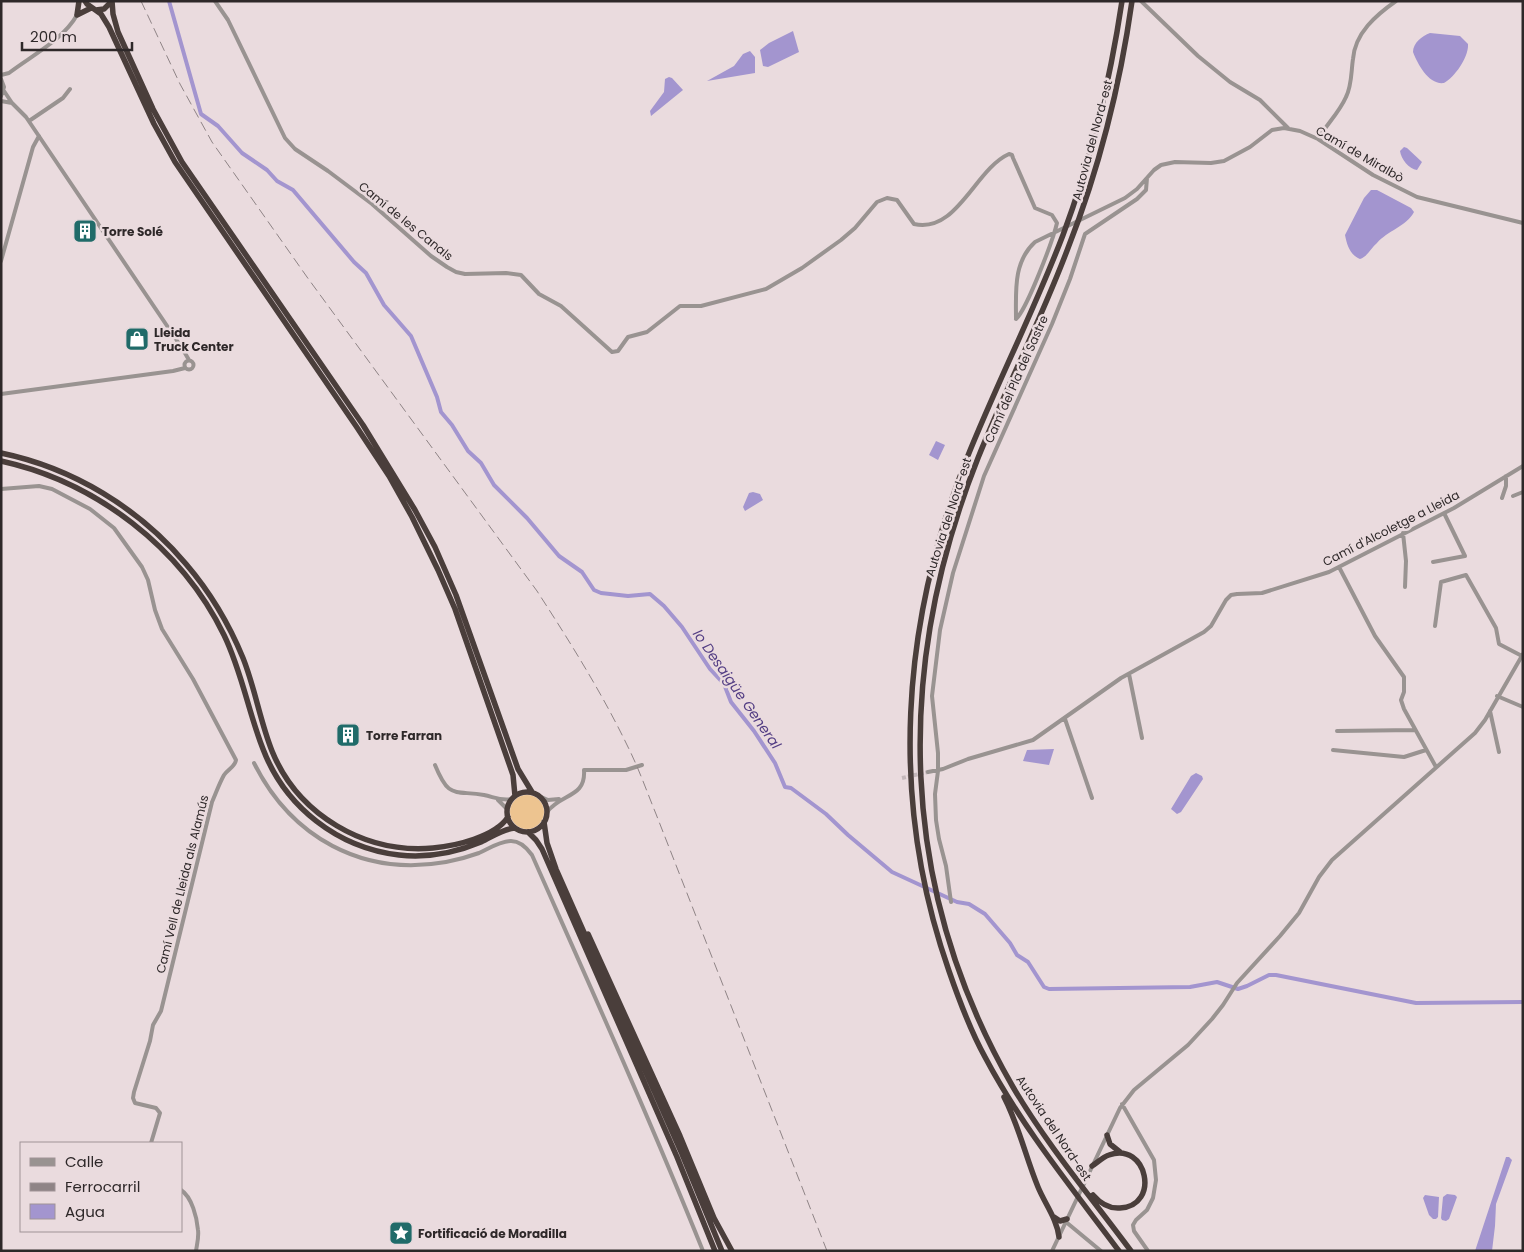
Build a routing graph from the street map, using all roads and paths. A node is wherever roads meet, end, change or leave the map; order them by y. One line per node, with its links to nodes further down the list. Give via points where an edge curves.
1 (79, 1): 10 (highway)
2 (85, 1): 9 (highway)
3 (112, 1): 9 (highway, via 104,9); 63 (highway, via 118,32 168,139 368,433 416,510 456,596 518,769)
4 (216, 1): 24 (street, Camí de les Canals, via 292,147 365,199 447,268 465,274 521,275 537,292 560,306 613,352 618,351 628,337 647,332 680,306 698,306 757,293 794,273 850,233 881,199 897,200 914,224 940,222 995,163)
5 (1122, 1): 77 (highway, Autovia del Nord-est, via 1102,106 1072,209 966,461 946,517 929,575 915,654 910,726 912,804 924,881 942,952 961,1004)
6 (1132, 1): 78 (highway, Autovia del Nord-est, via 1110,118 1086,200 1052,288 972,473 934,597 924,660 919,744 924,819 935,886 964,984)
7 (1141, 1): 21 (street, Camí de Miralbò, via 1202,60 1264,103)
8 (1396, 1): 23 (street, via 1376,16 1358,40 1347,95)
9 (94, 9): 10 (highway); 65 (highway, via 109,27 175,162 356,426 412,517 464,634 513,777)
10 (77, 15): 11 (street, via 63,34)
11 (9, 73): 12 (street); 14 (street)
12 (1, 75)
13 (1, 79): 14 (street)
14 (4, 84): 16 (street)
15 (70, 89): 20 (street, via 63,98)
16 (4, 91): 17 (street); 19 (street)
17 (1, 96)
18 (1, 102): 19 (street)
19 (12, 103): 20 (street)
20 (30, 121): 22 (street)
21 (1288, 128): 23 (street, Camí de Miralbò); 25 (street, via 1272,130 1250,148 1226,160 1166,163)
22 (39, 136): 27 (street, via 33,146); 28 (street)
23 (1318, 140): 26 (street, Camí de Miralbò, via 1372,175 1412,195)
24 (1012, 154): 25 (street, Camí del Pla del Sastre, via 1035,208 1052,215 1057,223 1026,302 1022,313 1016,319 1021,260 1035,242 1049,234 1095,213 1130,195)
25 (1147, 178): 61 (street, Camí del Pla del Sastre, via 1146,190 1137,199 1085,234 1058,310 986,469 974,503 950,584 938,642 932,696)
26 (1523, 223)
27 (1, 262)
28 (188, 360): 29 (street); 29 (street, via 193,366)
29 (185, 368): 30 (street)
30 (1, 394)
31 (1, 453): 71 (highway, via 56,470 106,495 145,523 186,563 216,606 235,641 277,762 288,782 325,819 366,840 394,847 422,848 468,840 499,826)
32 (1, 461): 73 (highway, via 48,476 92,496 137,527 173,560 202,598 226,640 272,769 295,802 322,826 365,848 411,856 456,850 505,829)
33 (1522, 468): 34 (street, Camí d'Alcoletge a Lleida)
34 (1506, 476): 38 (street); 39 (street, Camí d'Alcoletge a Lleida)
35 (1, 489): 81 (street, Camí Vell de Lleida als Alamús, via 39,486 52,489 90,509 114,528 142,567 162,629 236,760 212,802 161,1011 153,1025 134,1092 136,1103 160,1112)
36 (1523, 492): 37 (street)
37 (1514, 496)
38 (1502, 498)
39 (1444, 513): 40 (street, Camí d'Alcoletge a Lleida); 41 (street, via 1465,556)
40 (1403, 533): 42 (street, Camí d'Alcoletge a Lleida); 43 (street)
41 (1433, 562)
42 (1339, 567): 46 (street, Camí d'Alcoletge a Lleida, via 1272,590 1232,595 1204,632); 51 (street, via 1375,636 1404,677 1401,700)
43 (1405, 587)
44 (1435, 626): 45 (street, via 1441,582 1466,575 1496,628 1498,644)
45 (1522, 655): 47 (street)
46 (1129, 674): 50 (street, Camí d'Alcoletge a Lleida); 53 (street)
47 (1497, 696): 48 (street); 49 (street)
48 (1523, 707)
49 (1490, 710): 56 (street); 60 (street, via 1475,733)
50 (1065, 719): 61 (street, Camí d'Alcoletge a Lleida, via 1033,740); 66 (street)
51 (1414, 730): 52 (street); 55 (street)
52 (1337, 732)
53 (1142, 738)
54 (1333, 750): 55 (street, via 1404,757)
55 (1426, 750): 60 (street)
56 (1499, 752)
57 (254, 763): 89 (street, via 268,788 295,821 323,841 365,859 425,865 462,858 504,842 515,841 526,847 574,948)
58 (435, 765): 68 (street, via 449,790)
59 (642, 765): 67 (street, via 626,770 584,770 581,788)
60 (1436, 767): 79 (street, via 1329,864 1299,913 1235,985 1223,1005 1188,1045)
61 (938, 771): 62 (street, Camí d'Alcoletge a Lleida); 76 (street, Camí del Pla del Sastre, via 936,820)
62 (928, 772)
63 (532, 792): 64 (highway); 65 (highway)
64 (539, 796): 67 (street, via 548,800); 70 (highway)
65 (513, 797): 68 (street); 69 (highway)
66 (1092, 798)
67 (561, 799): 70 (street)
68 (498, 800): 69 (street)
69 (507, 809): 71 (highway)
70 (547, 812): 72 (highway)
71 (508, 817): 73 (highway)
72 (544, 822): 74 (highway); 75 (highway, via 547,843)
73 (515, 828): 74 (highway)
74 (528, 832): 90 (highway, via 542,849)
75 (560, 876): 91 (highway); 92 (highway, via 614,988 714,1218)
76 (951, 902)
77 (995, 1077): 85 (highway, via 1015,1120 1039,1189); 95 (highway, Autovia del Nord-est, via 1038,1144)
78 (1014, 1089): 82 (highway, via 1095,1197 1106,1206 1127,1207 1143,1192 1144,1172 1138,1162); 96 (highway, Autovia del Nord-est)
79 (1122, 1104): 80 (street); 97 (street, via 1154,1160 1154,1195 1148,1208 1133,1225)
80 (1107, 1135): 82 (highway, via 1110,1144); 83 (street)
81 (151, 1142)
82 (1122, 1153): 83 (highway, via 1108,1155)
83 (1092, 1166): 86 (street)
84 (182, 1191): 88 (street, via 188,1196 197,1223)
85 (1053, 1216): 86 (highway); 87 (highway)
86 (1066, 1220): 87 (street); 94 (street)
87 (1058, 1237): 93 (street)
88 (196, 1251)
89 (703, 1251)
90 (715, 1251)
91 (722, 1251)
92 (732, 1251)
93 (1052, 1251)
94 (1101, 1251)
95 (1119, 1251)
96 (1131, 1251)
97 (1148, 1251)

